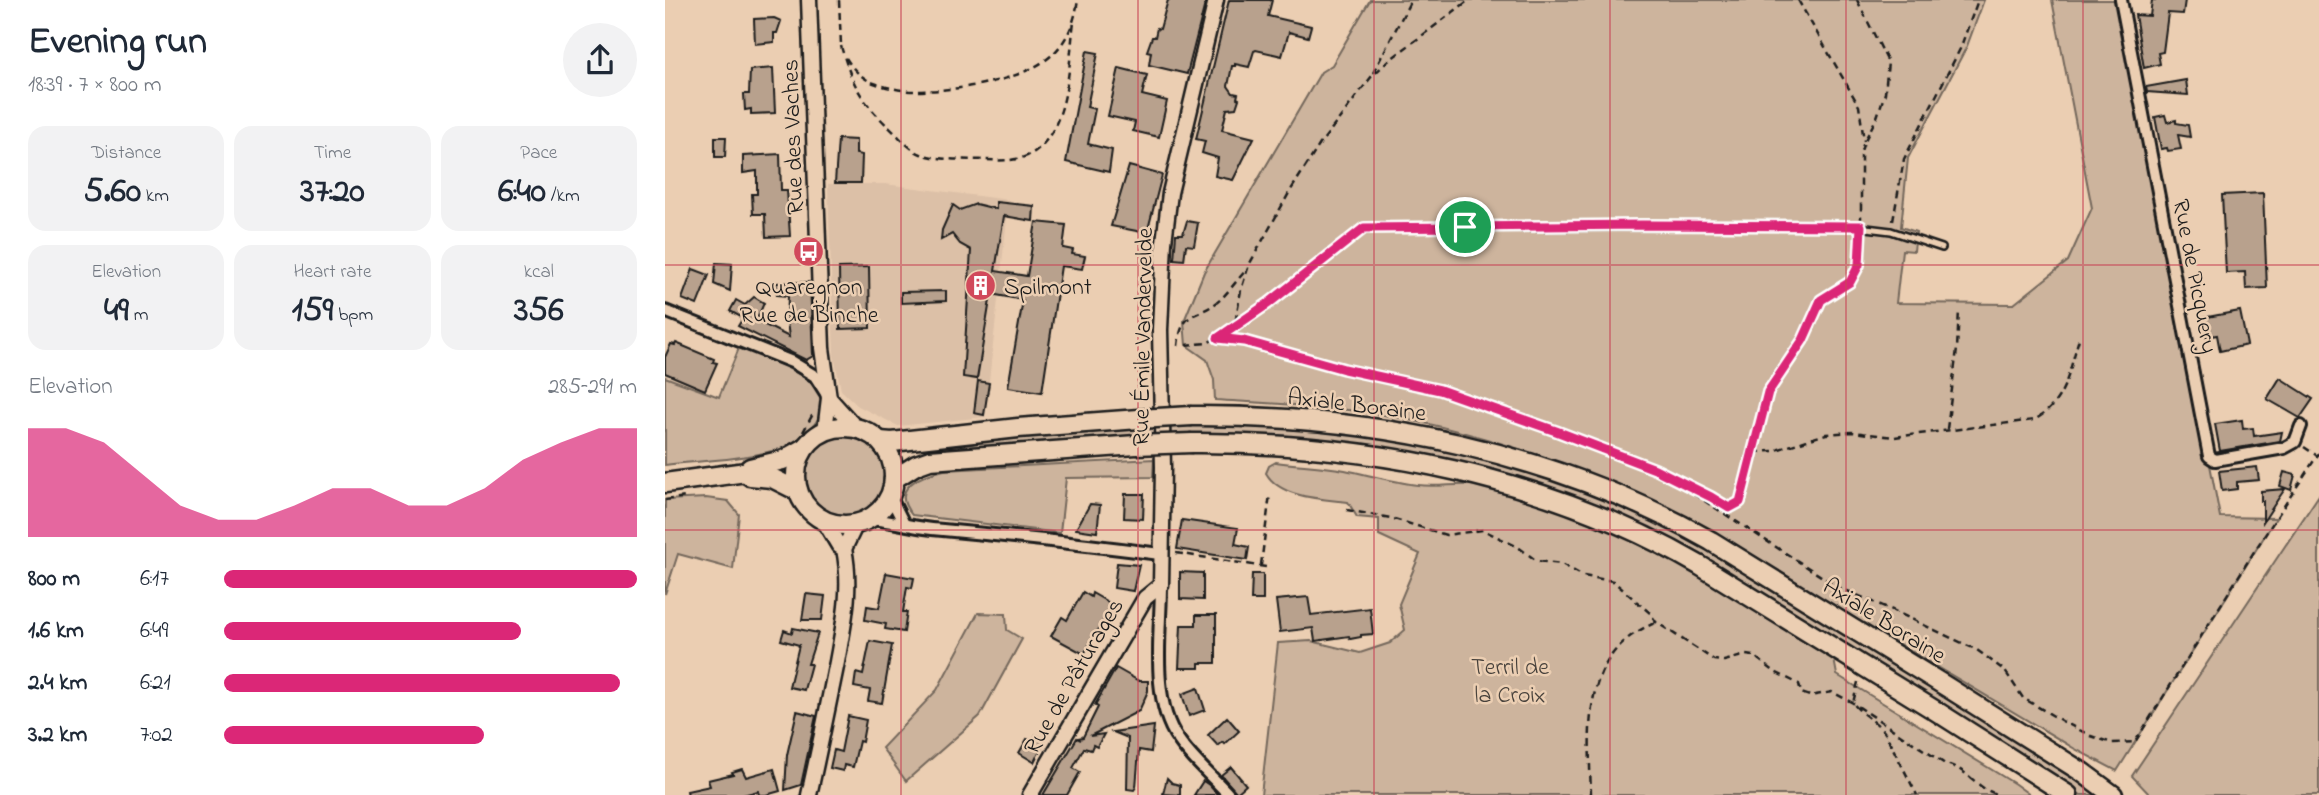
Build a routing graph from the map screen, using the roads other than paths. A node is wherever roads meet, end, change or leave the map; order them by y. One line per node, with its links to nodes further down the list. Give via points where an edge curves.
1 (809, 0): 7 (street, Rue des Vaches, via 822,348)
2 (1216, 0): 21 (street, Rue Émile Vandervelde, via 1170,193 1164,242)
3 (2121, 0): 8 (street, Rue de Picquery, via 2209,456 2215,460 2284,448 2295,442)
4 (1364, 228): 5 (lane, via 1861,226)
5 (1942, 248)
6 (665, 311): 7 (street, via 792,362 815,376)
7 (829, 398): 9 (street); 10 (street, Rue des Vaches)
8 (2301, 426)
9 (856, 428): 10 (main road); 12 (main road)
10 (825, 431): 11 (main road)
11 (801, 442): 13 (main road, via 783,460); 16 (main road)
12 (880, 442): 15 (main road, via 892,461); 27 (main road, Axiale Boraine, bridge, via 1192,416 1337,423 1492,451 1614,494 1711,541)
13 (746, 472): 14 (main road); 16 (main road)
14 (665, 483)
15 (892, 488): 18 (main road, Axiale Boraine, via 879,511); 19 (street); 26 (main road, Axiale Boraine, bridge, via 916,465 930,460 1192,443 1291,446 1401,460 1487,479 1555,499 1668,547)
16 (797, 491): 17 (main road, via 809,511)
17 (824, 521): 18 (main road, via 842,526); 20 (street)
18 (862, 522): 19 (street); 20 (street)
19 (904, 524): 21 (street)
20 (844, 549): 23 (street, via 848,600)
21 (1160, 552): 22 (street, Rue Émile Vandervelde)
22 (1161, 585): 24 (street, Rue de Pâturages, via 1145,598); 25 (street, via 1160,695 1166,718 1177,738)
23 (809, 795)
24 (1030, 795)
25 (1229, 795)
26 (2068, 795)
27 (2113, 795)

